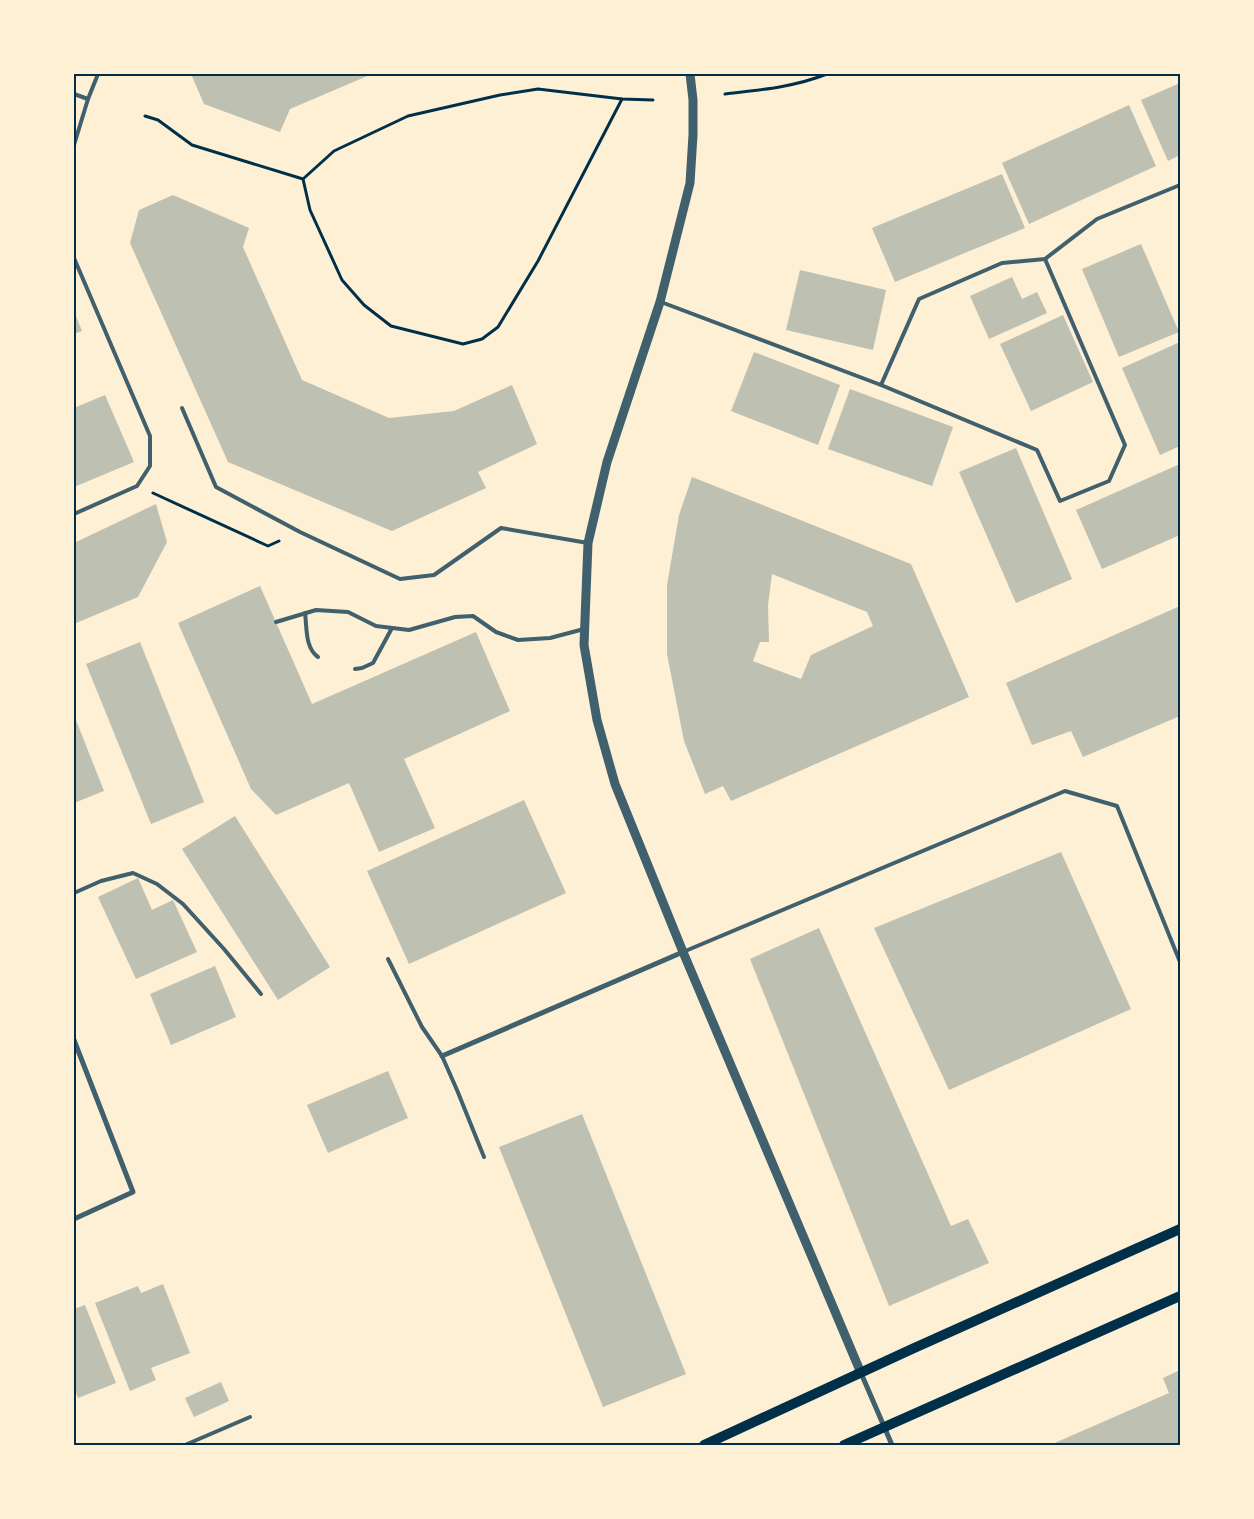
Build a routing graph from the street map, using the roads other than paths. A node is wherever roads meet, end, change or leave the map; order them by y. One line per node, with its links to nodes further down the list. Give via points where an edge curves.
1 (98, 74): 4 (lane)
2 (690, 74): 9 (street, via 693,134 690,182)
3 (74, 94): 4 (lane)
4 (88, 100): 5 (lane)
5 (74, 146)
6 (1180, 185): 8 (lane, via 1097,218)
7 (74, 258): 12 (lane, via 150,436 150,466 137,486)
8 (1045, 259): 10 (lane, via 1002,263 919,299); 10 (lane, via 1125,445 1109,481 1060,501 1037,450)
9 (660, 302): 10 (lane); 13 (street, via 607,462)
10 (881, 385)
11 (182, 408): 13 (lane, via 216,488 400,579 434,574 501,528)
12 (74, 514)
13 (588, 544): 17 (street)
14 (305, 613): 15 (lane); 16 (lane, via 316,610 348,612 376,626); 18 (lane, via 308,641 313,654)
15 (276, 622)
16 (392, 628): 17 (lane, via 409,630 455,617 473,616 496,632 518,640 550,638); 19 (lane, via 372,663)
17 (584, 630): 21 (street, via 598,720 615,784)
18 (318, 657)
19 (355, 669)
20 (74, 893): 24 (lane, via 101,881 133,873 157,884 184,904)
21 (683, 952): 23 (lane, via 1065,791 1117,806); 26 (street); 31 (street)
22 (388, 959): 26 (lane, via 422,1026)
23 (1180, 962)
24 (261, 994)
25 (74, 1040): 28 (street, via 133,1192)
26 (442, 1056): 27 (lane)
27 (484, 1157)
28 (74, 1218)
29 (1180, 1229): 31 (main road)
30 (1180, 1296): 33 (main road)
31 (861, 1373): 33 (street); 35 (main road)
32 (250, 1417): 34 (lane)
33 (884, 1428): 36 (main road); 37 (street)
34 (185, 1445)
35 (704, 1445)
36 (844, 1445)
37 (892, 1445)

